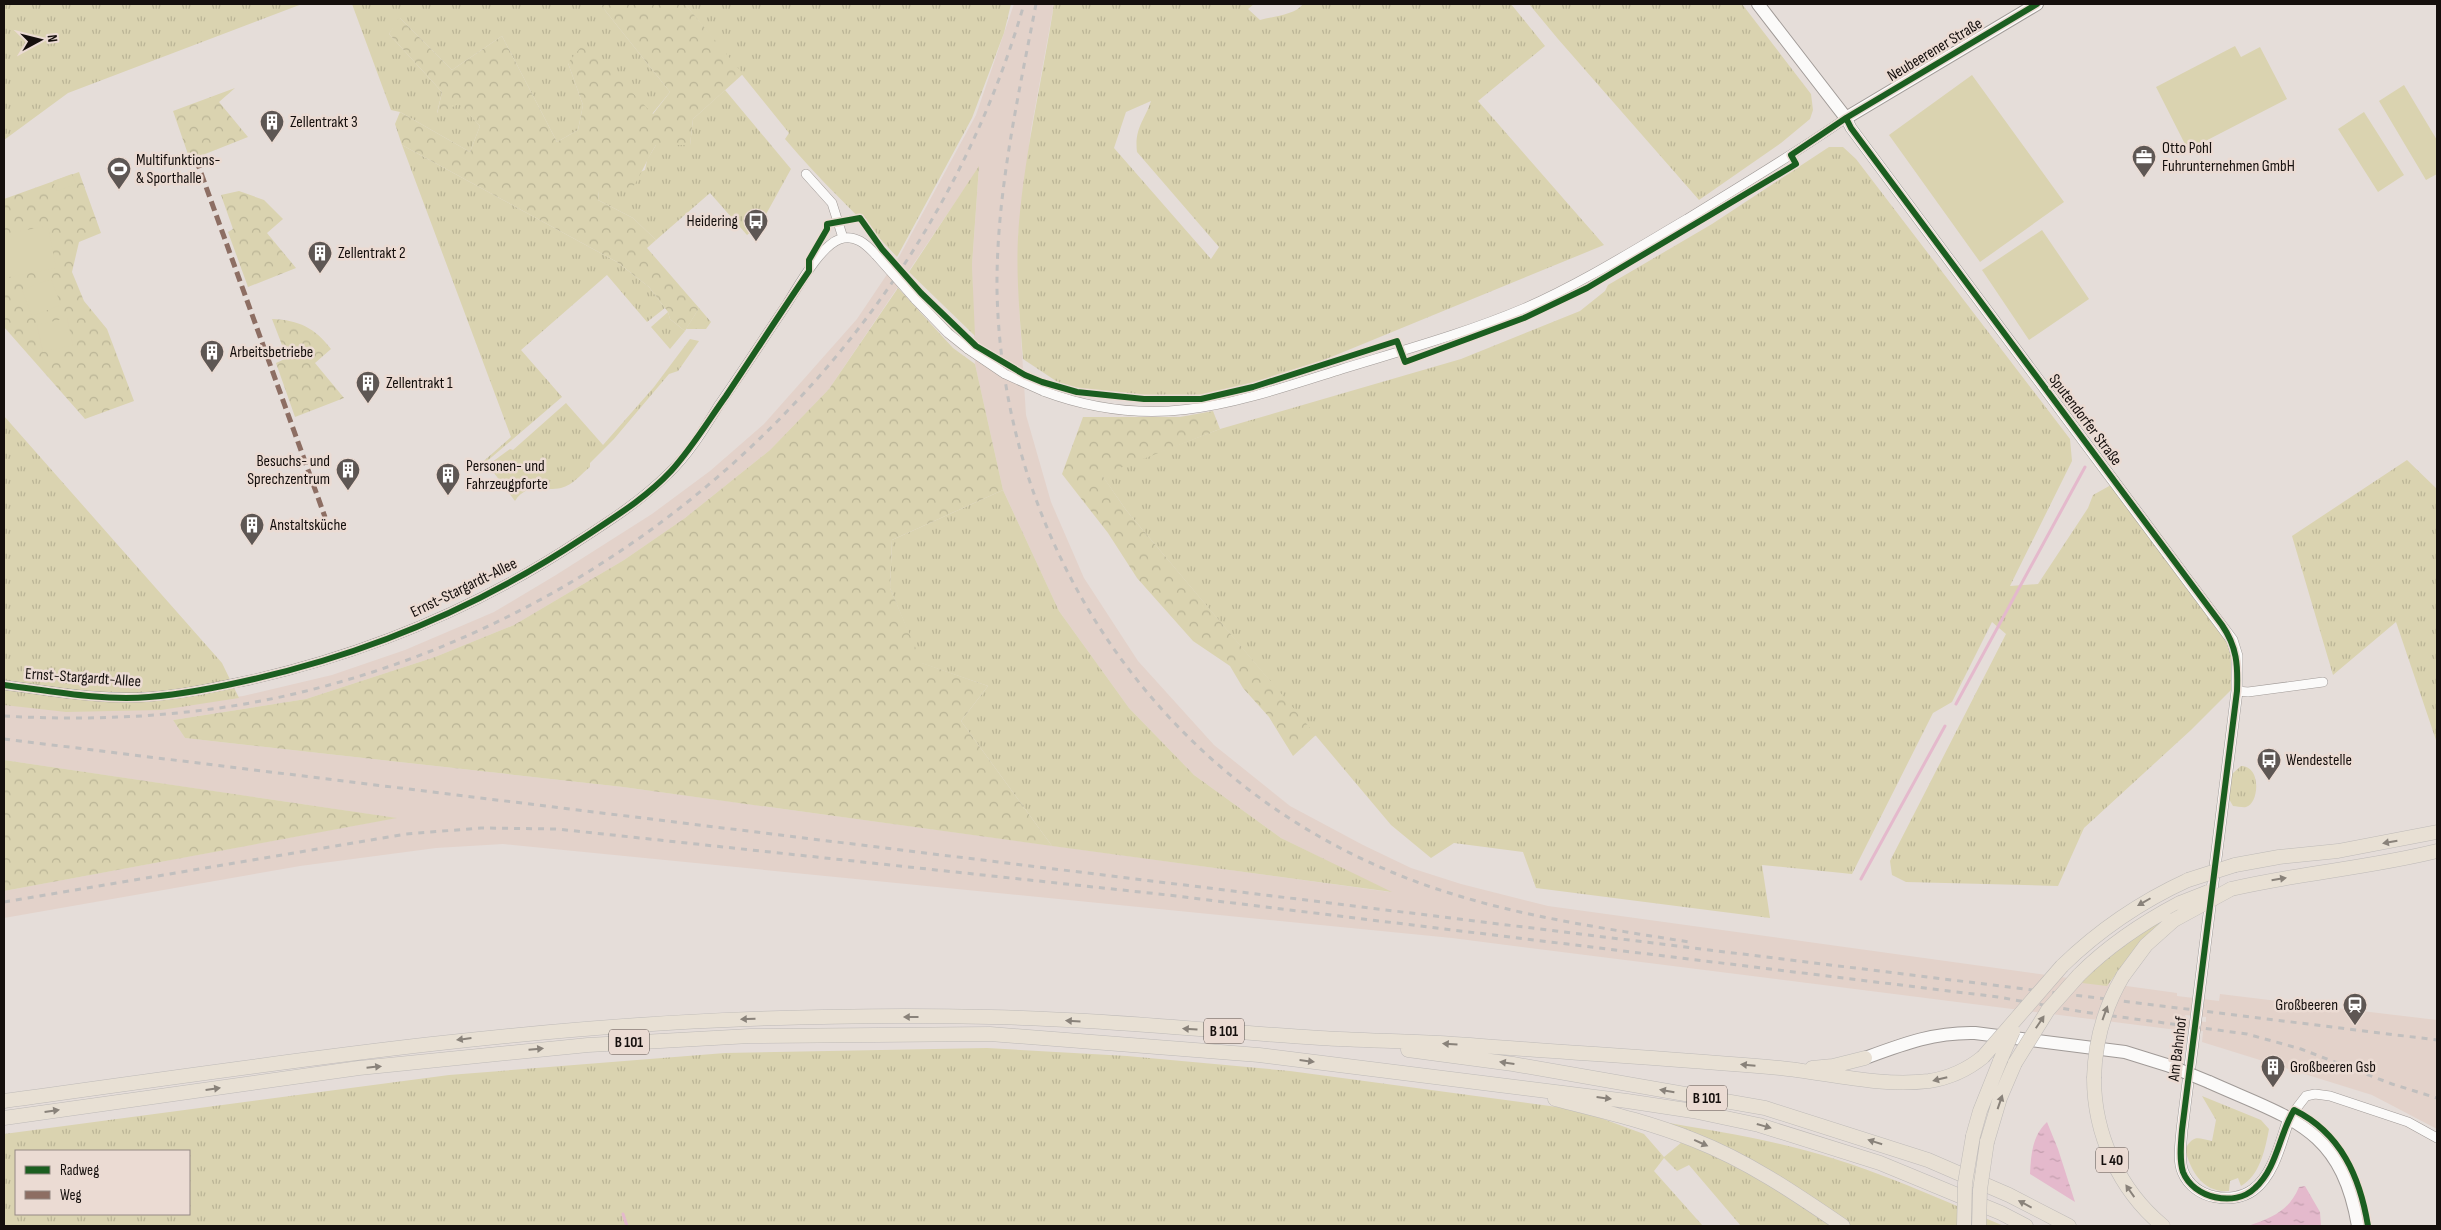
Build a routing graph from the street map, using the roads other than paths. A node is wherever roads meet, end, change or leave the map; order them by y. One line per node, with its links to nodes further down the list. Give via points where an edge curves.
1 (1758, 4): 3 (main road, Sputendorfer Straße)
2 (2037, 4): 3 (main road, Neubeerener Straße)
3 (1846, 118): 5 (street, bridge, via 1791,155 1582,280 1525,308 1451,335 1206,408 1170,412 1125,410 1043,391 1005,374 944,330 876,254 859,240); 8 (street, Sputendorfer Straße, via 2232,640 2237,656)
4 (806, 174): 5 (street, via 832,203)
5 (843, 238): 7 (street, Ernst-Stargardt-Allee, via 827,248 809,271 705,427 671,471 614,518 498,590 428,623 360,649 287,671 212,688 120,698)
6 (2323, 682): 8 (street)
7 (4, 686)
8 (2237, 691): 9 (street, Sputendorfer Straße)
9 (2228, 758): 20 (street, Am Bahnhof, via 2182,1130 2184,1172 2194,1186 2218,1198 2238,1197 2254,1190 2269,1172)
10 (2437, 832): 13 (highway, one-way to 13, bridge, via 2338,851 2235,865 2188,880 2122,915 2086,943 2062,966)
11 (2437, 851): 12 (highway, L 40, one-way to 11)
12 (2231, 889): 24 (highway, one-way to 12, bridge, via 1987,1142 2000,1098 2015,1063 2048,1010 2098,956 2125,935 2180,903 2216,890); 27 (highway, L 40, one-way to 12, bridge, via 2133,1195 2114,1164 2101,1130 2094,1078 2100,1028 2122,976 2146,945 2174,920)
13 (2018, 1019): 16 (highway, one-way to 16, bridge, via 1983,1057 1954,1074 1921,1082); 23 (highway, bridge, via 1984,1098 1973,1136 1965,1184)
14 (1326, 1039): 16 (highway, one-way to 14, via 1445,1043); 18 (highway, B 101, one-way to 18, via 1122,1023 990,1017 700,1021 448,1041); 26 (highway, B 101, one-way to 14, via 2009,1195 1928,1160 1765,1108 1514,1064)
15 (1865, 1058): 16 (highway); 20 (main road, bridge, via 1934,1035 1954,1032 2124,1052 2170,1066)
16 (1796, 1070)
17 (1504, 1085): 19 (highway, B 101, one-way to 17, via 359,1068 588,1045 759,1036 990,1034 1259,1055); 22 (highway, one-way to 22, via 1696,1140 1748,1165); 25 (highway, B 101, one-way to 25, via 1627,1101 1759,1125 1880,1162)
18 (4, 1101)
19 (4, 1118)
20 (2290, 1118): 21 (street, Am Bahnhof, via 2306,1096 2330,1096 2408,1122); 28 (main road, via 2321,1141 2337,1160 2348,1183)
21 (2437, 1138)
22 (1843, 1226)
23 (1964, 1226)
24 (1979, 1226)
25 (2026, 1226)
26 (2069, 1226)
27 (2163, 1226)
28 (2358, 1226)

